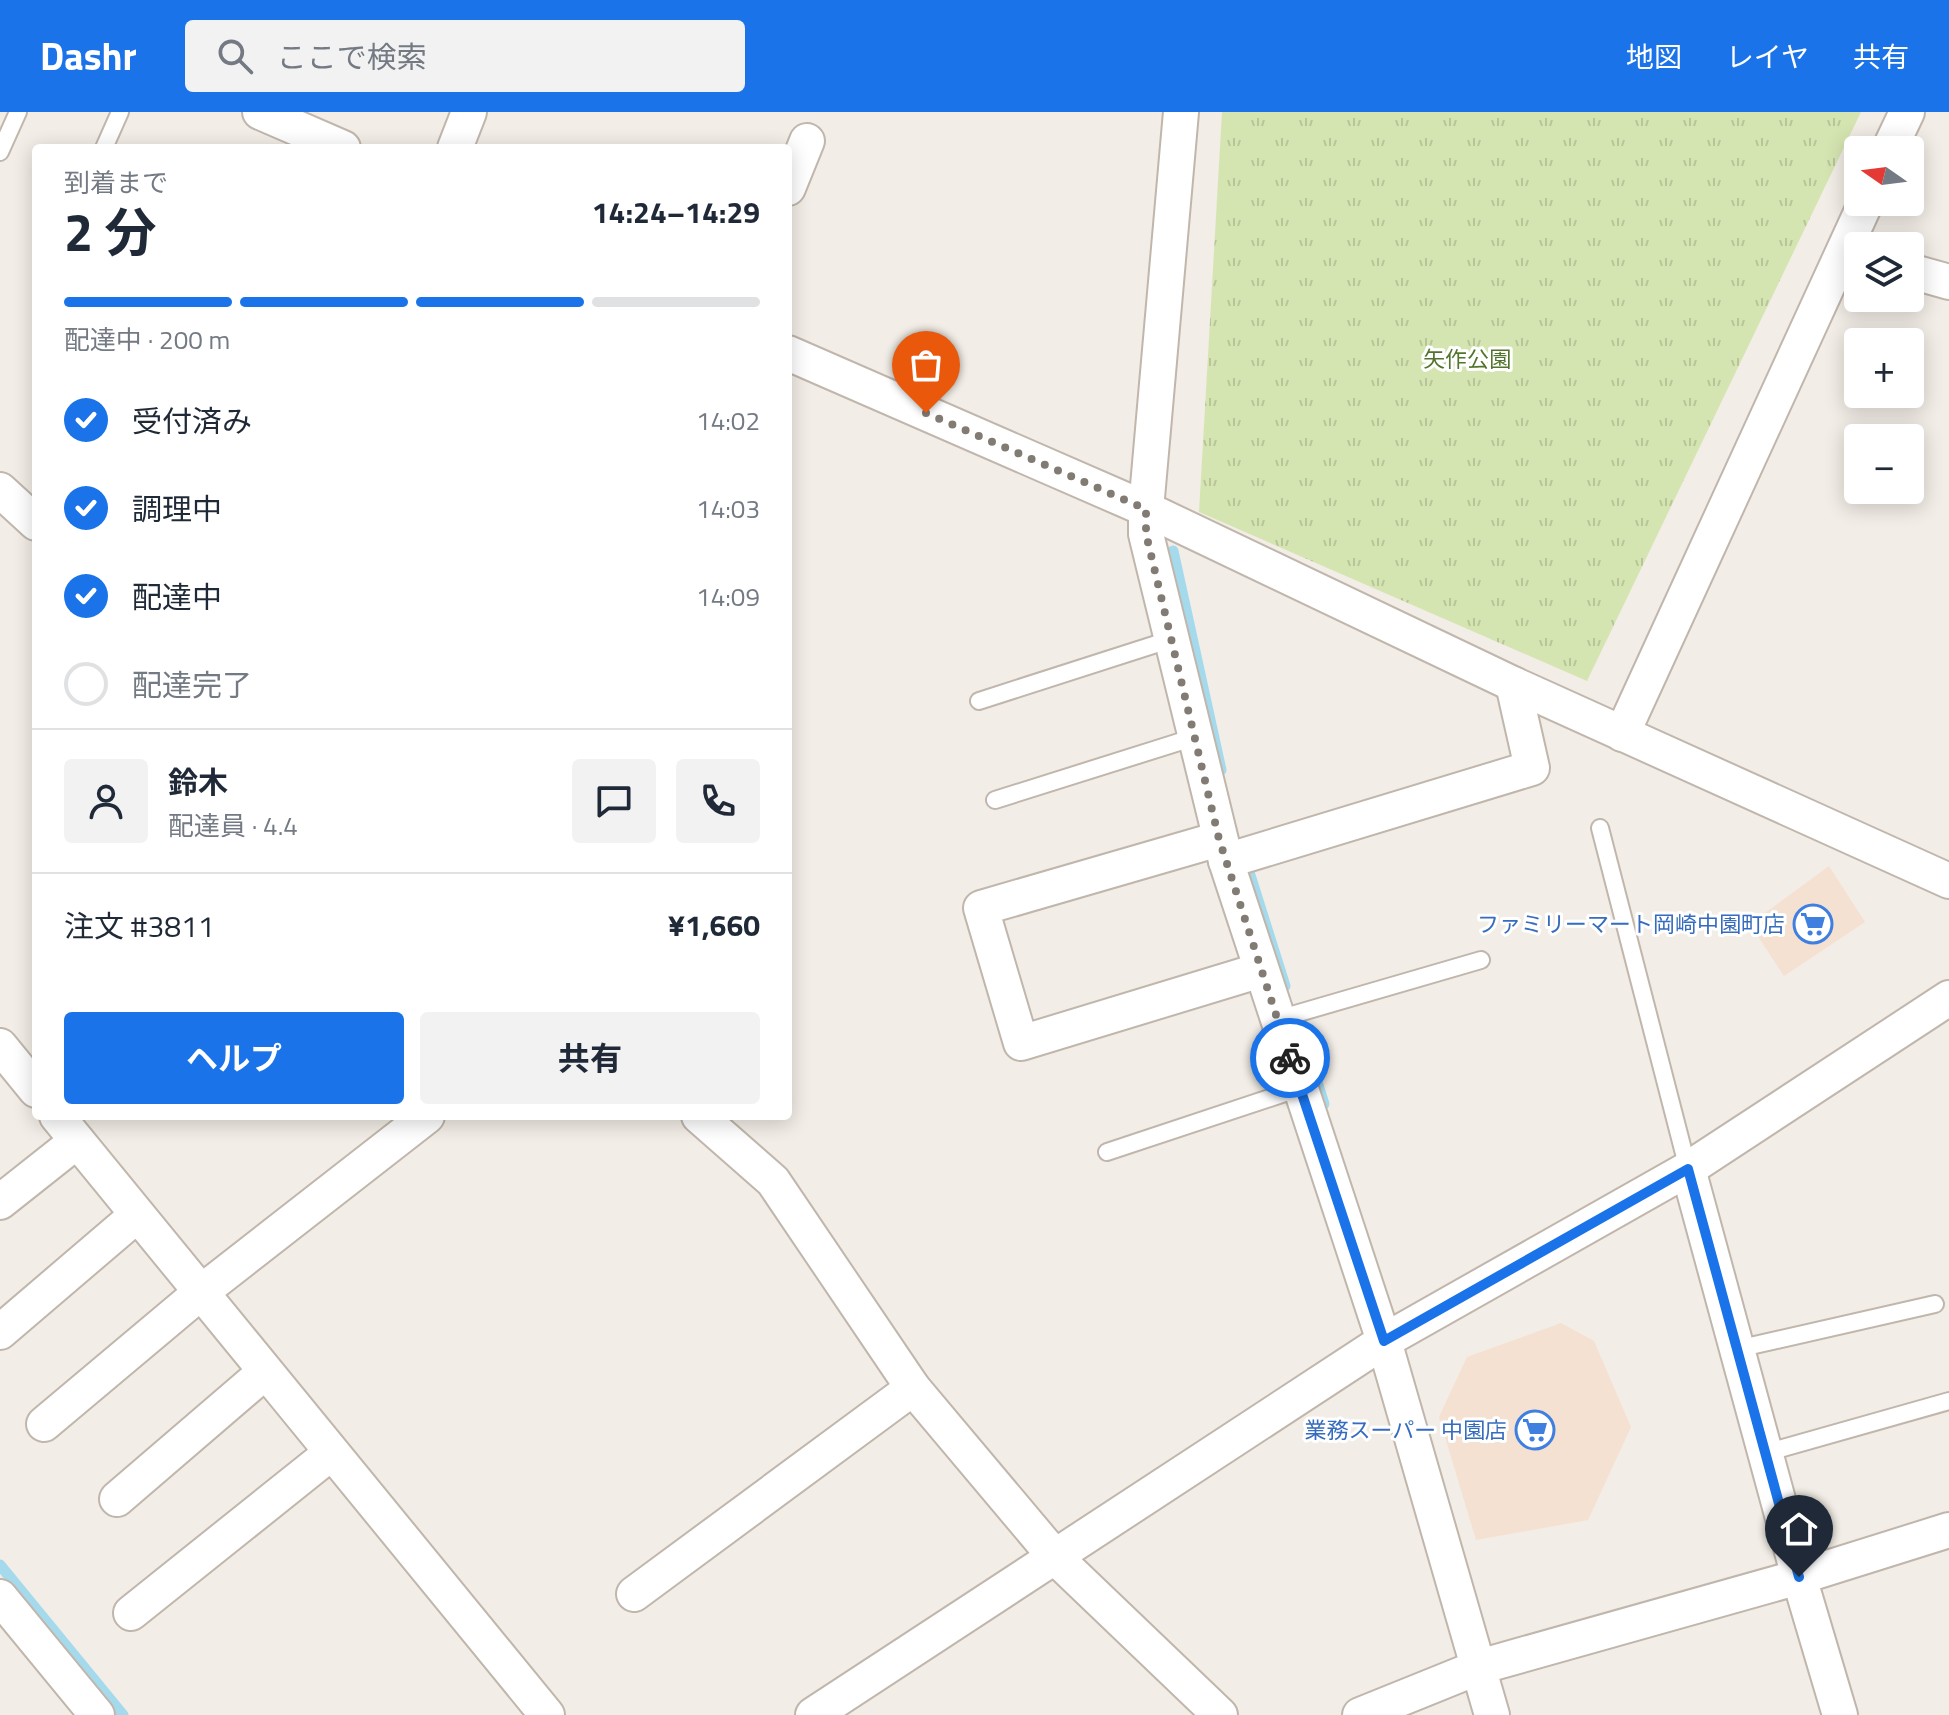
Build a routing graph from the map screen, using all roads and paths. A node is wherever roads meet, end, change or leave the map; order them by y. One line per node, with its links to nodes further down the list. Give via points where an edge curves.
1 (18, 112): 12 (lane)
2 (120, 112): 9 (lane)
3 (260, 112): 10 (street)
4 (469, 112): 11 (street)
5 (1181, 112): 19 (street)
6 (1907, 112): 7 (street)
7 (1896, 136)
8 (807, 141): 13 (street)
9 (106, 144)
10 (334, 144)
11 (457, 144)
12 (0, 152)
13 (792, 178)
14 (1844, 268): 24 (street)
15 (1924, 275): 16 (street)
16 (1949, 282)
17 (792, 355): 19 (street)
18 (0, 490): 20 (street)
19 (1146, 509): 21 (street, via 1146,534); 22 (street)
20 (32, 519)
21 (1172, 639): 23 (lane); 25 (street)
22 (1513, 684): 24 (street); 28 (street, via 1532,768)
23 (979, 701)
24 (1622, 734): 29 (street)
25 (1195, 737): 26 (lane); 28 (street)
26 (995, 800)
27 (1600, 828): 41 (lane)
28 (1223, 850): 31 (street); 31 (street, via 981,908 1021,1043)
29 (1949, 881)
30 (1481, 960): 33 (lane)
31 (1261, 970): 33 (street)
32 (1949, 998): 41 (street)
33 (1278, 1019): 36 (street)
34 (0, 1046): 35 (street)
35 (32, 1085)
36 (1300, 1088): 40 (lane); 47 (street)
37 (422, 1120): 44 (street)
38 (704, 1120): 50 (street, via 773,1181)
39 (67, 1128): 42 (street); 43 (street)
40 (1107, 1152)
41 (1688, 1169): 47 (street); 48 (street)
42 (0, 1202)
43 (137, 1215): 44 (street); 46 (street)
44 (200, 1293): 49 (street); 52 (street)
45 (1935, 1304): 48 (lane)
46 (0, 1332)
47 (1384, 1341): 57 (street); 62 (street)
48 (1737, 1349): 54 (street)
49 (265, 1372): 53 (street); 55 (street)
50 (913, 1388): 57 (street); 59 (street)
51 (1949, 1401): 54 (lane)
52 (44, 1424)
53 (331, 1453): 61 (street); 64 (street)
54 (1765, 1453): 58 (street)
55 (117, 1499)
56 (1949, 1530): 58 (street)
57 (1056, 1558): 65 (street); 66 (street)
58 (1799, 1577): 62 (street); 69 (street)
59 (634, 1594)
60 (0, 1597): 63 (street)
61 (131, 1613)
62 (1479, 1667): 67 (street); 68 (street)
63 (97, 1715)
64 (547, 1715)
65 (813, 1715)
66 (1220, 1715)
67 (1360, 1715)
68 (1492, 1715)
69 (1840, 1715)

